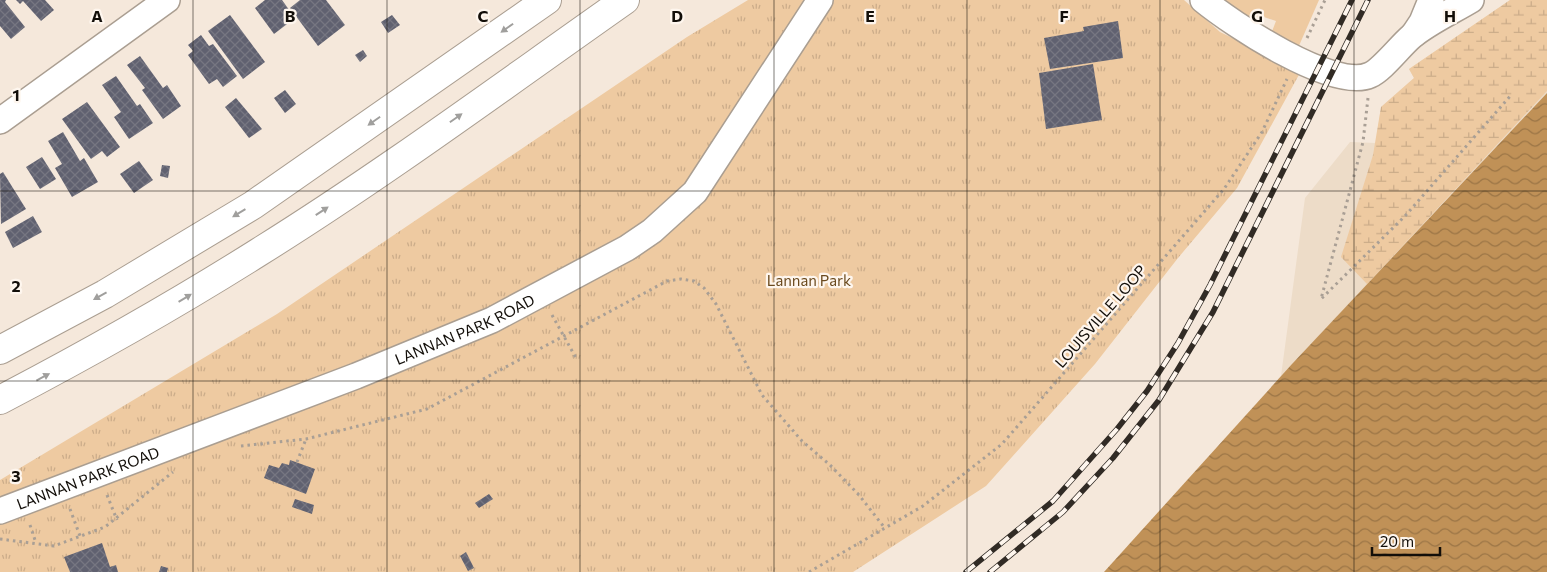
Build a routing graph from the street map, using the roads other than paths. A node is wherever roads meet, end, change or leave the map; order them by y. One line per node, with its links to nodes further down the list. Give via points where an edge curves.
1 (167, 0): 9 (street)
2 (547, 0): 10 (highway, one-way to 10, via 253,205 105,294)
3 (625, 0): 11 (highway, one-way to 3, via 155,316 260,252)
4 (820, 0): 12 (street, LANNAN PARK ROAD, via 695,192 652,231 627,248 492,320 356,376)
5 (1203, 0): 8 (street, via 1228,20 1297,59 1332,74 1356,78 1370,75)
6 (1431, 0): 8 (street)
7 (1470, 0): 8 (street)
8 (1412, 36)
9 (0, 121)
10 (0, 350)
11 (0, 400)
12 (0, 511)

